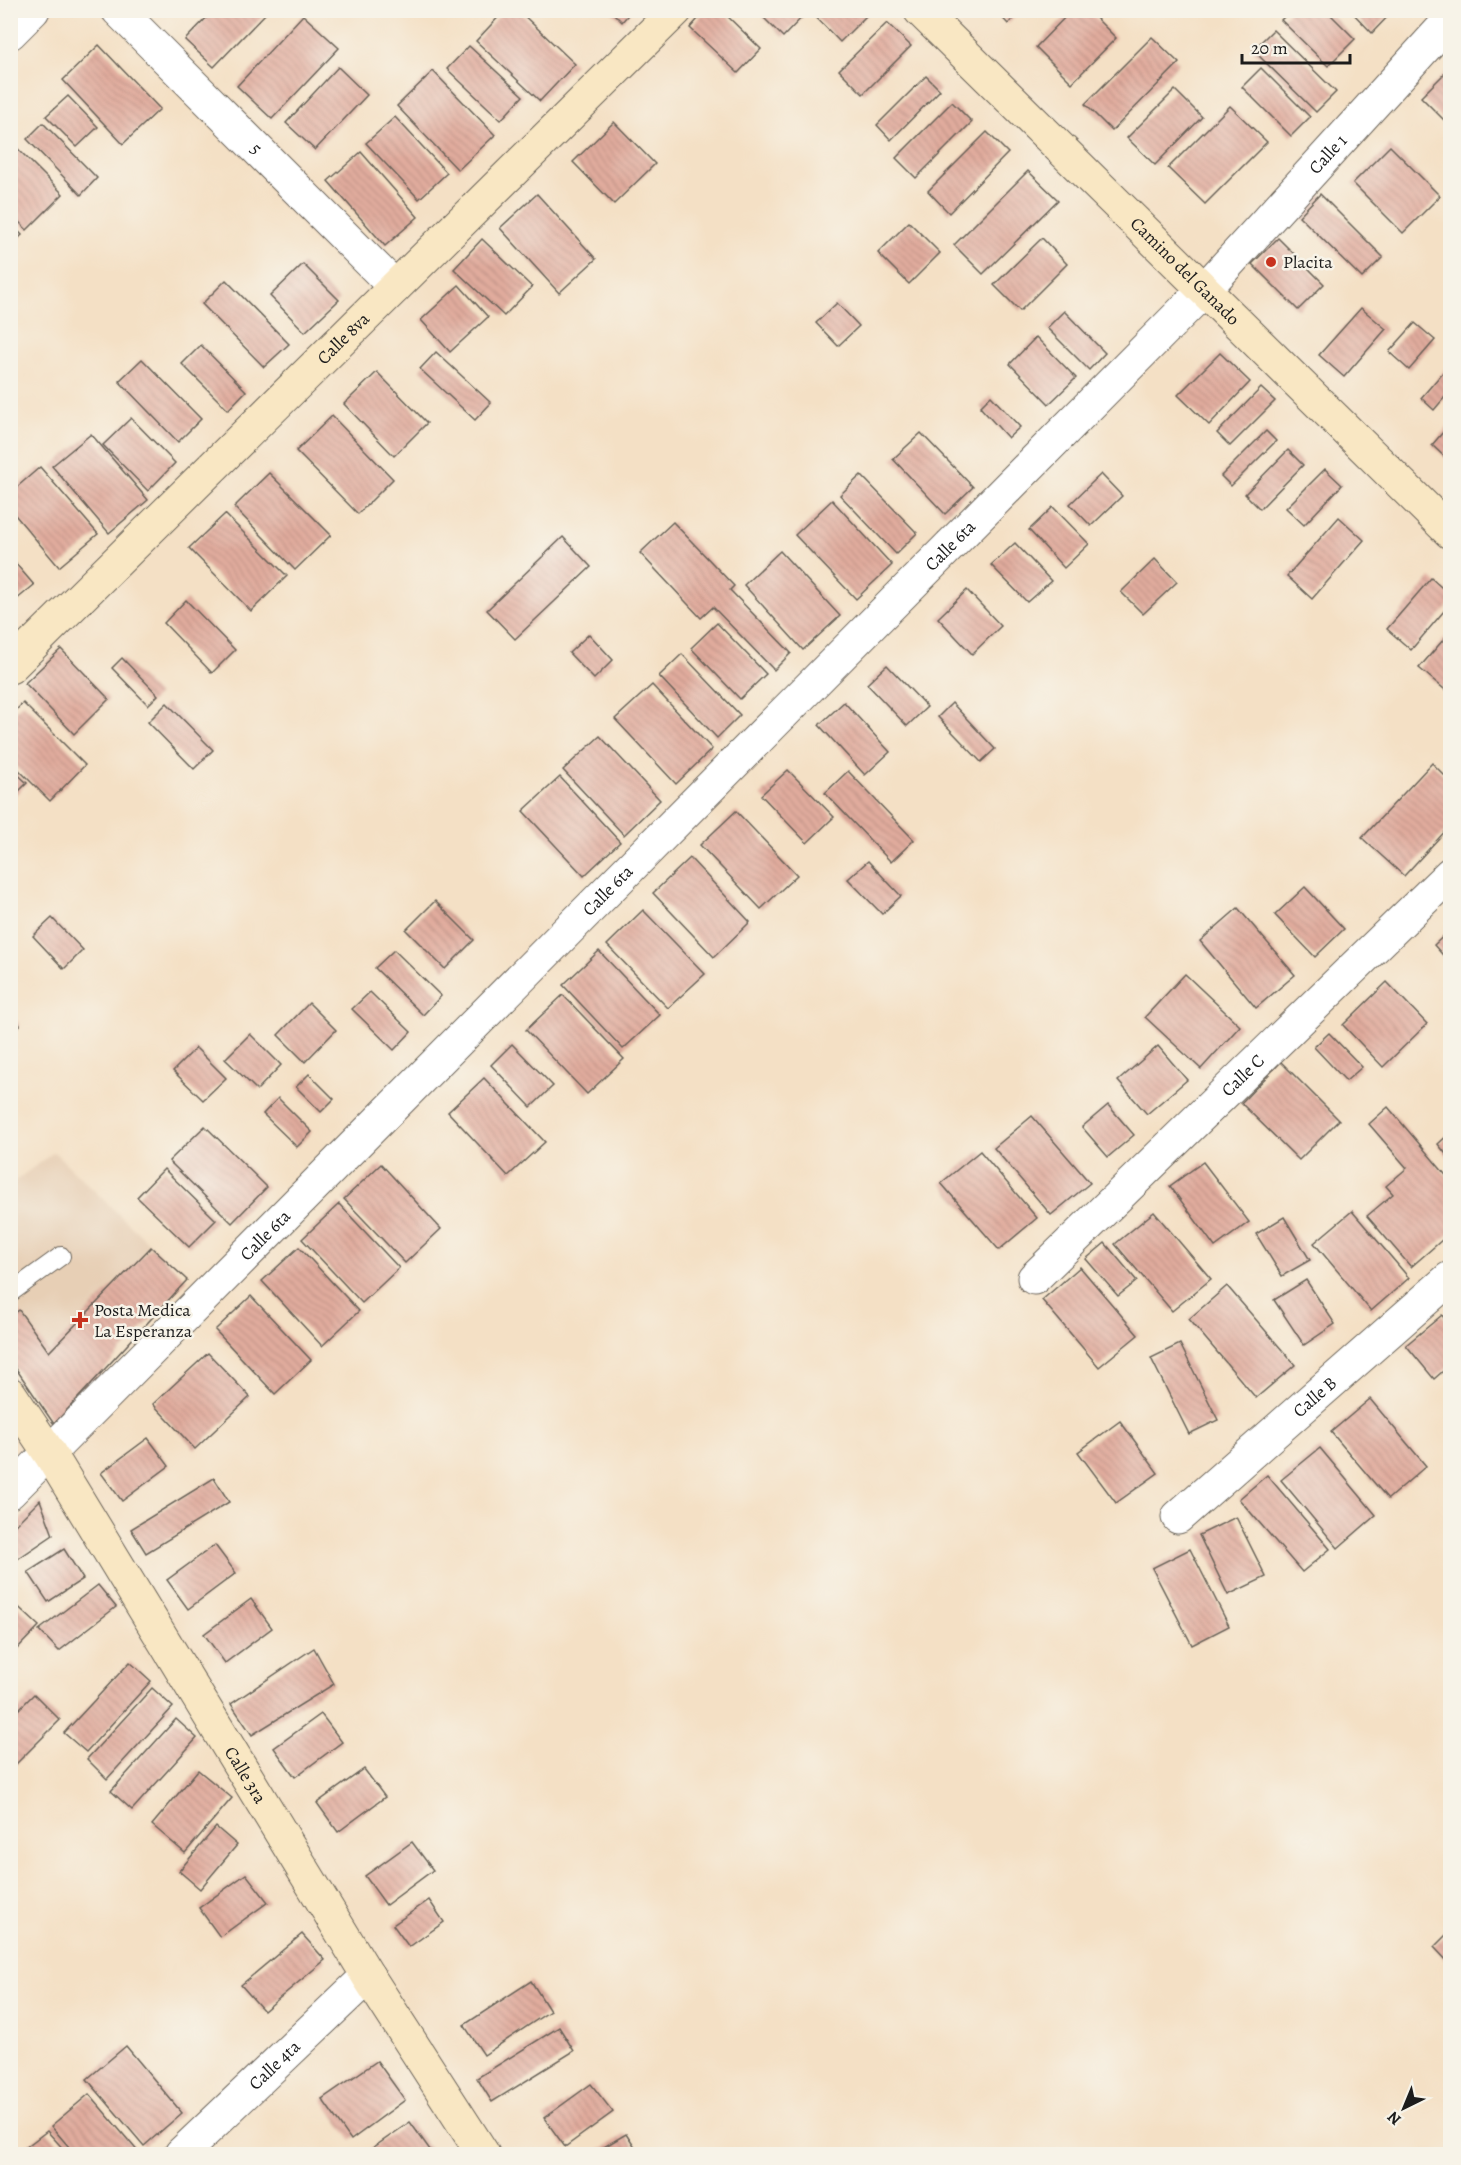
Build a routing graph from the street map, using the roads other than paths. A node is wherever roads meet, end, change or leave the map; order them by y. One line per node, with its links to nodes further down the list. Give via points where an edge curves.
1 (33, 10): 6 (street)
2 (118, 10): 7 (street, 5)
3 (676, 10): 7 (street, Calle 8va)
4 (933, 15): 8 (street, Camino del Ganado)
5 (1450, 20): 8 (street, Calle 1)
6 (10, 33)
7 (395, 286): 10 (street, Calle 8va)
8 (1205, 289): 9 (street, Camino del Ganado); 17 (street, Calle 6ta)
9 (1450, 532)
10 (10, 666)
11 (1450, 874): 13 (street, Calle C)
12 (61, 1256): 15 (lane)
13 (1034, 1278)
14 (1450, 1278): 19 (street, Calle B)
15 (10, 1293)
16 (10, 1394): 17 (street, Calle 3ra)
17 (50, 1454): 18 (street, Calle 6ta); 20 (street, Calle 3ra)
18 (10, 1492)
19 (1178, 1517)
20 (368, 1976): 21 (street, Calle 4ta); 22 (street, Calle 3ra)
21 (181, 2154)
22 (483, 2154)

